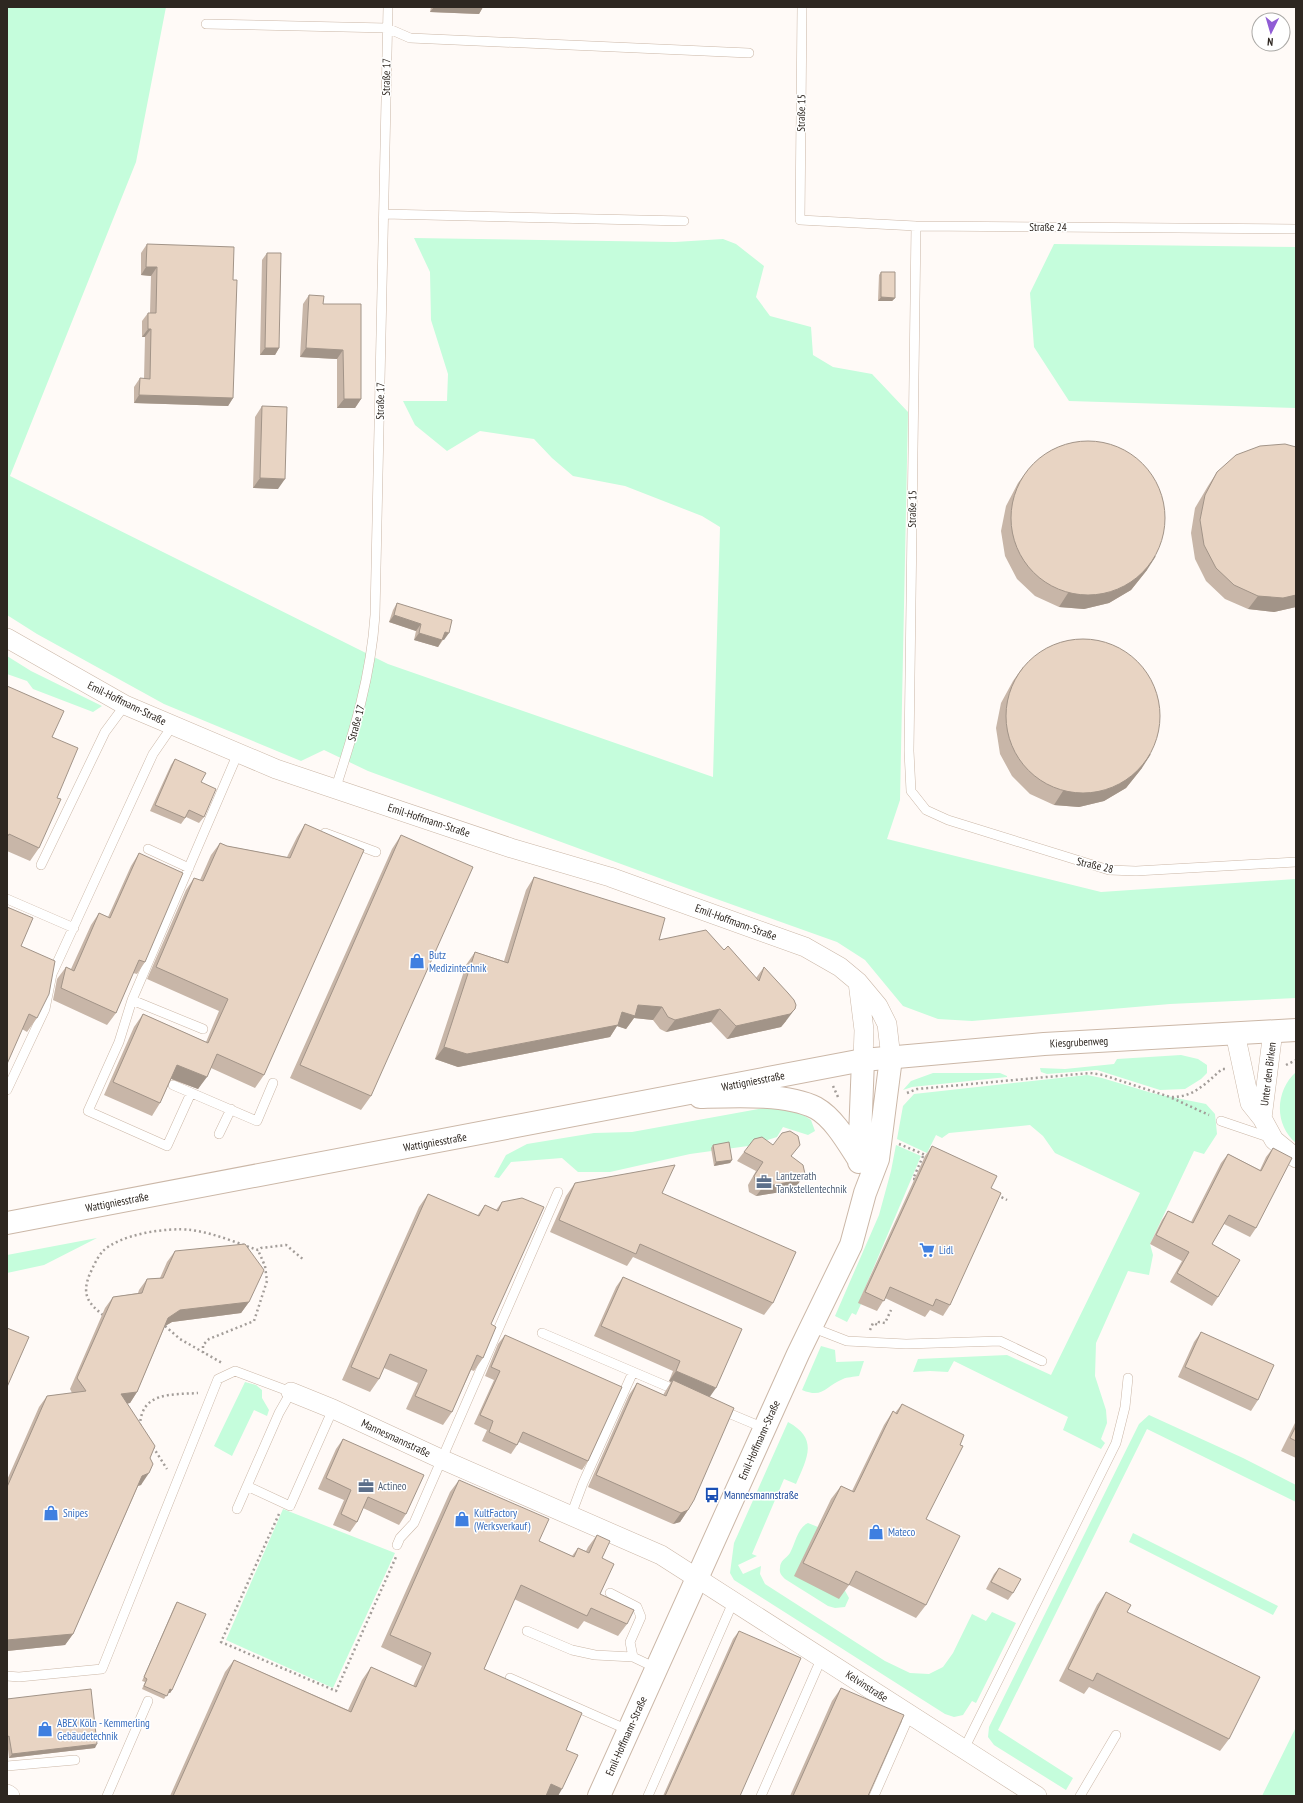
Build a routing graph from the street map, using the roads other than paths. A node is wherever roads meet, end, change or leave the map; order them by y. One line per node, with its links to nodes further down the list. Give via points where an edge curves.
1 (388, 7): 4 (lane, Straße 17)
2 (802, 7): 7 (lane, Straße 15)
3 (206, 24): 4 (lane)
4 (388, 28): 5 (lane, via 410,38); 6 (lane, Straße 17)
5 (749, 52)
6 (384, 214): 8 (lane); 15 (lane, Straße 17, via 373,639 362,703)
7 (800, 220): 9 (lane, Straße 24)
8 (684, 221)
9 (916, 226): 10 (lane, Straße 24); 16 (lane, Straße 15, via 909,751)
10 (1296, 229)
11 (7, 638): 12 (street, Emil-Hoffmann-Straße)
12 (125, 705): 13 (street, Emil-Hoffmann-Straße); 21 (lane, via 105,732)
13 (172, 725): 14 (street, Emil-Hoffmann-Straße); 24 (lane, via 153,754)
14 (238, 753): 15 (street, Emil-Hoffmann-Straße); 22 (lane)
15 (336, 790): 25 (street, Emil-Hoffmann-Straße, via 505,846 610,877 805,947 840,967)
16 (911, 791): 20 (lane, Straße 28, via 926,810 948,820 1109,870 1136,871)
17 (316, 830): 19 (lane)
18 (148, 849): 22 (lane)
19 (376, 852)
20 (1296, 862)
21 (41, 865)
22 (189, 868): 26 (lane)
23 (7, 899): 24 (lane)
24 (74, 928): 35 (lane, via 52,974 45,1009)
25 (858, 982): 31 (street, Emil-Hoffmann-Straße, via 878,1006 887,1024); 32 (street, Emil-Hoffmann-Straße, via 864,1030)
26 (132, 1000): 27 (lane); 36 (lane, via 119,1042 88,1111 167,1146)
27 (202, 1029)
28 (1296, 1030): 29 (main road, Kiesgrubenweg)
29 (1273, 1031): 30 (main road, Kiesgrubenweg); 39 (street, Unter den Birken)
30 (1235, 1033): 31 (main road, Kiesgrubenweg, via 1044,1044); 39 (street, Unter den Birken, via 1250,1103)
31 (891, 1058): 32 (main road, Kiesgrubenweg); 46 (main road, Emil-Hoffmann-Straße, via 878,1159)
32 (863, 1060): 37 (main road, Wattigniesstraße); 44 (main road, Emil-Hoffmann-Straße)
33 (273, 1083): 38 (lane, via 257,1120)
34 (173, 1086): 36 (lane)
35 (7, 1090)
36 (191, 1093): 38 (lane)
37 (675, 1097): 44 (main road, via 743,1096 792,1100 817,1108 839,1129); 47 (main road, Wattigniesstraße)
38 (230, 1109): 41 (lane)
39 (1262, 1118): 42 (street, Unter den Birken)
40 (1221, 1121): 42 (lane)
41 (219, 1134)
42 (1274, 1140): 43 (street, Unter den Birken)
43 (1296, 1158)
44 (859, 1160): 46 (main road, Emil-Hoffmann-Straße)
45 (558, 1192): 58 (lane)
46 (865, 1192): 48 (main road, Emil-Hoffmann-Straße, via 851,1245)
47 (7, 1223)
48 (811, 1327): 50 (lane, via 847,1342 906,1344 1000,1341); 57 (main road, Emil-Hoffmann-Straße)
49 (542, 1333): 51 (lane)
50 (1042, 1361)
51 (633, 1372): 54 (lane); 61 (lane)
52 (1128, 1378): 76 (lane, via 1125,1407 1116,1444)
53 (291, 1392): 56 (street, Mannesmannstraße); 59 (lane, via 279,1412); 70 (lane, via 235,1371 218,1379 102,1669)
54 (684, 1394)
55 (713, 1406): 57 (lane)
56 (333, 1409): 58 (street, Mannesmannstraße); 59 (lane, via 290,1506)
57 (764, 1428): 63 (main road, Emil-Hoffmann-Straße)
58 (441, 1459): 61 (street, Mannesmannstraße); 62 (lane, via 414,1522)
59 (247, 1486): 60 (lane)
60 (237, 1509)
61 (571, 1515): 63 (street, Mannesmannstraße, via 662,1554)
62 (397, 1545)
63 (697, 1576): 65 (street, Kelvinstraße); 69 (main road, Emil-Hoffmann-Straße)
64 (610, 1593): 67 (lane, via 637,1607 641,1618 630,1642)
65 (734, 1600): 68 (street, Kelvinstraße); 83 (lane)
66 (527, 1631): 67 (lane, via 572,1650 595,1655)
67 (633, 1657): 69 (lane)
68 (822, 1657): 73 (street, Kelvinstraße); 84 (lane)
69 (656, 1668): 74 (main road, Emil-Hoffmann-Straße)
70 (7, 1676)
71 (510, 1678): 74 (lane)
72 (148, 1701): 81 (lane)
73 (910, 1714): 76 (street, Kelvinstraße); 85 (lane)
74 (628, 1730): 82 (main road, Emil-Hoffmann-Straße)
75 (1116, 1735): 87 (lane)
76 (964, 1748): 86 (street, Kelvinstraße)
77 (75, 1760): 78 (lane)
78 (7, 1766)
79 (7, 1794): 80 (street)
80 (10, 1796)
81 (107, 1796)
82 (599, 1796)
83 (648, 1796)
84 (761, 1796)
85 (874, 1796)
86 (1037, 1796)
87 (1080, 1796)

